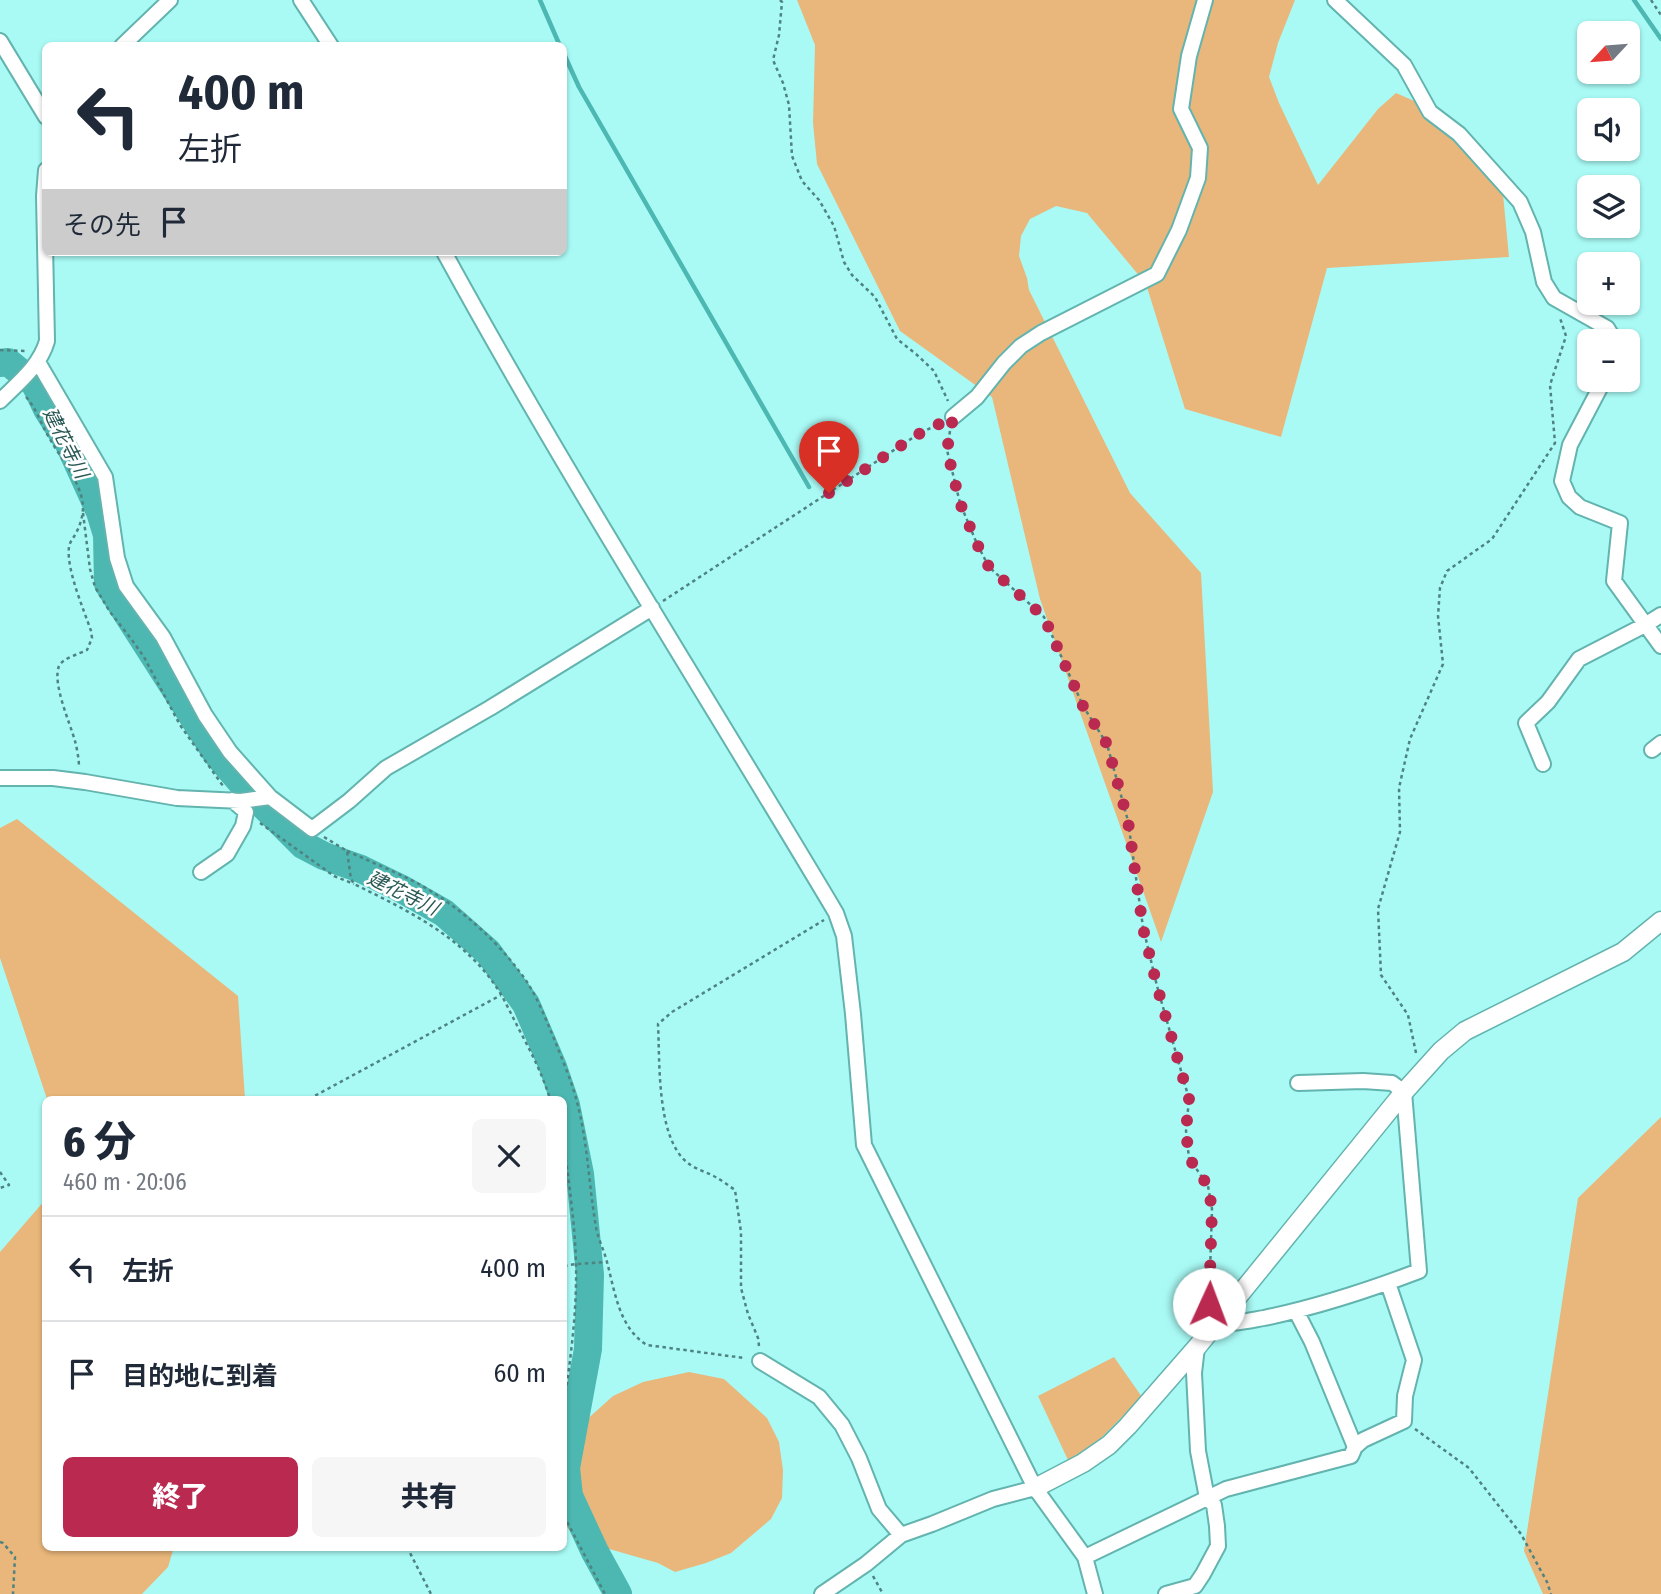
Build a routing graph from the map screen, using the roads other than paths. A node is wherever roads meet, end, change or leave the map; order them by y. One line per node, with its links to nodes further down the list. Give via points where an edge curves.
1 (170, 0): 6 (street)
2 (301, 0): 7 (street)
3 (1205, 0): 15 (street, via 1189,56 1181,109 1200,148 1198,178 1157,274 1021,346)
4 (1335, 0): 11 (street, via 1404,65 1430,112 1459,134 1520,202 1533,232 1544,282 1554,299)
5 (0, 41): 8 (street)
6 (126, 42)
7 (328, 42)
8 (42, 110)
9 (45, 256): 12 (street, via 47,341)
10 (446, 256): 16 (street)
11 (1609, 329)
12 (37, 364): 14 (street); 22 (street, via 105,477 117,558 126,586 163,636 205,715)
13 (1598, 392): 18 (street, via 1570,445 1562,481 1580,508 1620,523 1614,582)
14 (0, 401)
15 (953, 417)
16 (652, 608): 22 (street, via 386,768 312,829); 34 (street, via 836,913 846,949 864,1145)
17 (1661, 615): 18 (street)
18 (1645, 625): 19 (street); 20 (street, via 1578,659 1527,723)
19 (1661, 646)
20 (1543, 764)
21 (0, 778): 23 (street, via 52,778)
22 (267, 797): 23 (street)
23 (240, 804): 24 (street, via 243,826 227,854)
24 (201, 872)
25 (1661, 921): 27 (street, via 1623,952 1465,1031)
26 (1298, 1083): 27 (street, via 1392,1083)
27 (1405, 1091): 28 (street, via 1419,1271); 30 (street)
28 (1388, 1283): 29 (street); 33 (street, via 1414,1360 1404,1421)
29 (1296, 1311): 30 (street, via 1230,1324); 33 (street)
30 (1217, 1321): 31 (street)
31 (1197, 1347): 34 (street, via 1108,1445); 35 (street, via 1198,1451)
32 (760, 1361): 36 (street, via 819,1397 842,1425 878,1509)
33 (1354, 1447): 35 (street, via 1351,1456)
34 (1035, 1488): 36 (street, via 993,1499); 37 (street)
35 (1207, 1498): 37 (street); 40 (street, via 1214,1505 1218,1546 1195,1586)
36 (901, 1535): 38 (street)
37 (1085, 1557): 39 (street)
38 (822, 1594)
39 (1096, 1594)
40 (1166, 1594)

